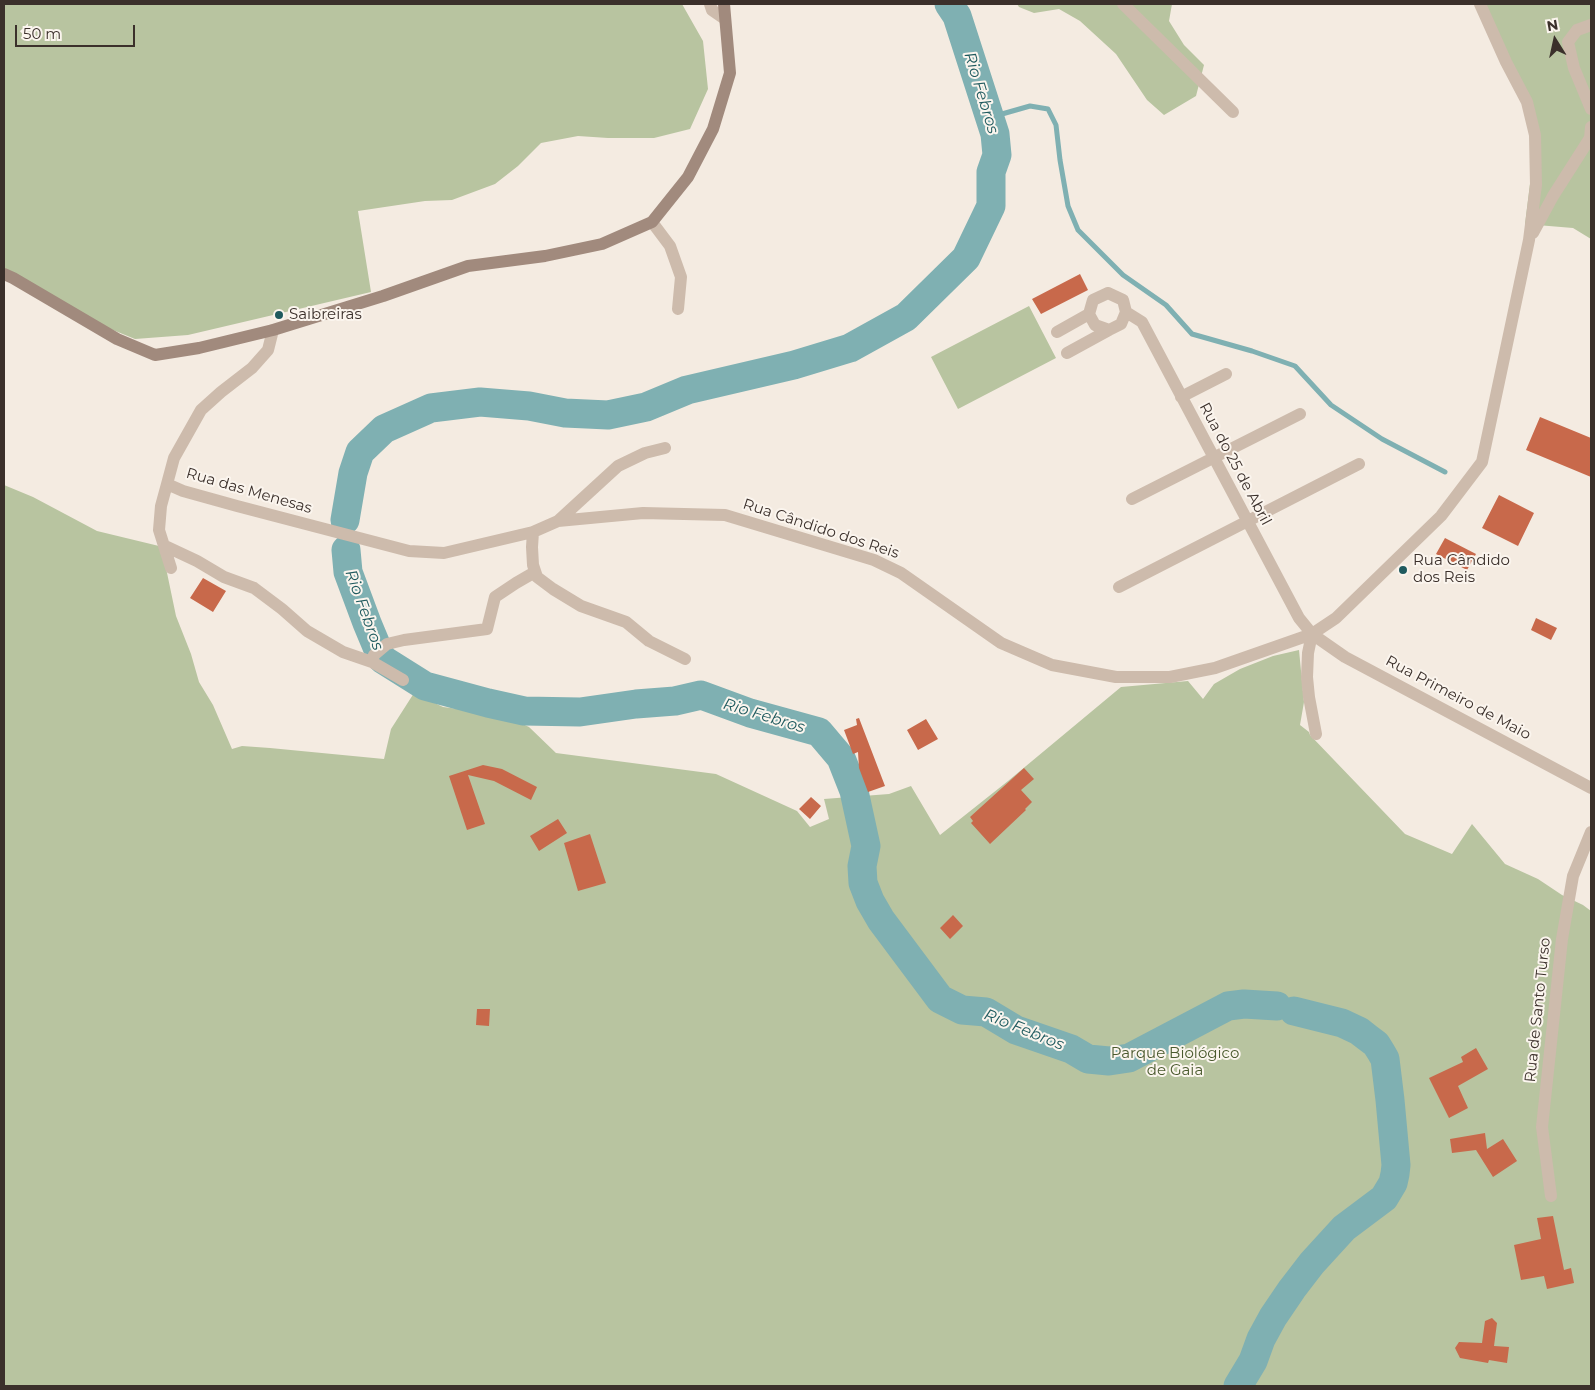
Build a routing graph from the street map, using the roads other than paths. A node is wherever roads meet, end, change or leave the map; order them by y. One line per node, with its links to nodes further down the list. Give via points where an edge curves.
1 (710, 4): 5 (street, via 712,10)
2 (724, 4): 5 (street)
3 (1123, 4): 8 (street)
4 (1480, 4): 11 (street, Rua Cândido dos Reis, via 1527,102 1535,135 1536,184)
5 (725, 19): 10 (street, via 730,73 713,129 688,177)
6 (1591, 25): 7 (street, via 1577,30 1568,42 1574,68)
7 (1591, 109)
8 (1233, 112)
9 (1591, 127): 11 (street, via 1590,138)
10 (652, 222): 13 (street, via 670,246 681,277); 16 (street, via 602,244 545,256 468,266)
11 (1529, 240): 35 (street, Rua Cândido dos Reis, via 1482,462 1441,516 1336,618)
12 (4, 274): 16 (street, via 117,339 156,355)
13 (678, 309)
14 (1126, 312): 15 (street, Rua do 25 de Abril, via 1123,300 1108,293 1093,300); 17 (street, via 1121,324); 21 (street, Rua do 25 de Abril, via 1142,322)
15 (1090, 314): 17 (street, via 1095,324); 18 (street, Rua do 25 de Abril)
16 (273, 330): 26 (street, Rua das Menesas, via 268,350 252,368 201,410 174,458)
17 (1109, 330): 19 (street)
18 (1056, 332)
19 (1067, 353)
20 (1226, 374): 21 (street)
21 (1182, 397): 24 (street, Rua do 25 de Abril)
22 (1300, 414): 24 (street)
23 (665, 448): 28 (street, Rua Cândido dos Reis, via 618,466)
24 (1213, 458): 27 (street); 29 (street, Rua do 25 de Abril)
25 (1359, 464): 29 (street)
26 (167, 484): 30 (street, Rua das Menesas, via 410,552 444,553); 31 (street, via 159,530)
27 (1132, 499)
28 (558, 521): 30 (street, Rua Cândido dos Reis); 35 (street, Rua Cândido dos Reis, via 643,513 725,515 874,560 901,572 1001,642 1052,664 1116,677 1170,677 1215,668)
29 (1247, 522): 34 (street); 35 (street, Rua do 25 de Abril, via 1299,618)
30 (533, 532): 33 (street)
31 (165, 546): 32 (street); 36 (street, via 224,577 254,588 307,631 343,652)
32 (171, 568)
33 (535, 572): 36 (street, via 495,597 487,629 387,644); 37 (street, via 553,589 581,606 626,622 649,641)
34 (1119, 587)
35 (1312, 634): 39 (street, via 1307,677); 40 (street, Rua Primeiro de Maio, via 1345,657)
36 (373, 659): 38 (street)
37 (684, 659)
38 (403, 680)
39 (1316, 734)
40 (1591, 788)
41 (1591, 832): 42 (street, Rua de Santo Turso, via 1573,876 1562,939 1542,1127)
42 (1551, 1196)

